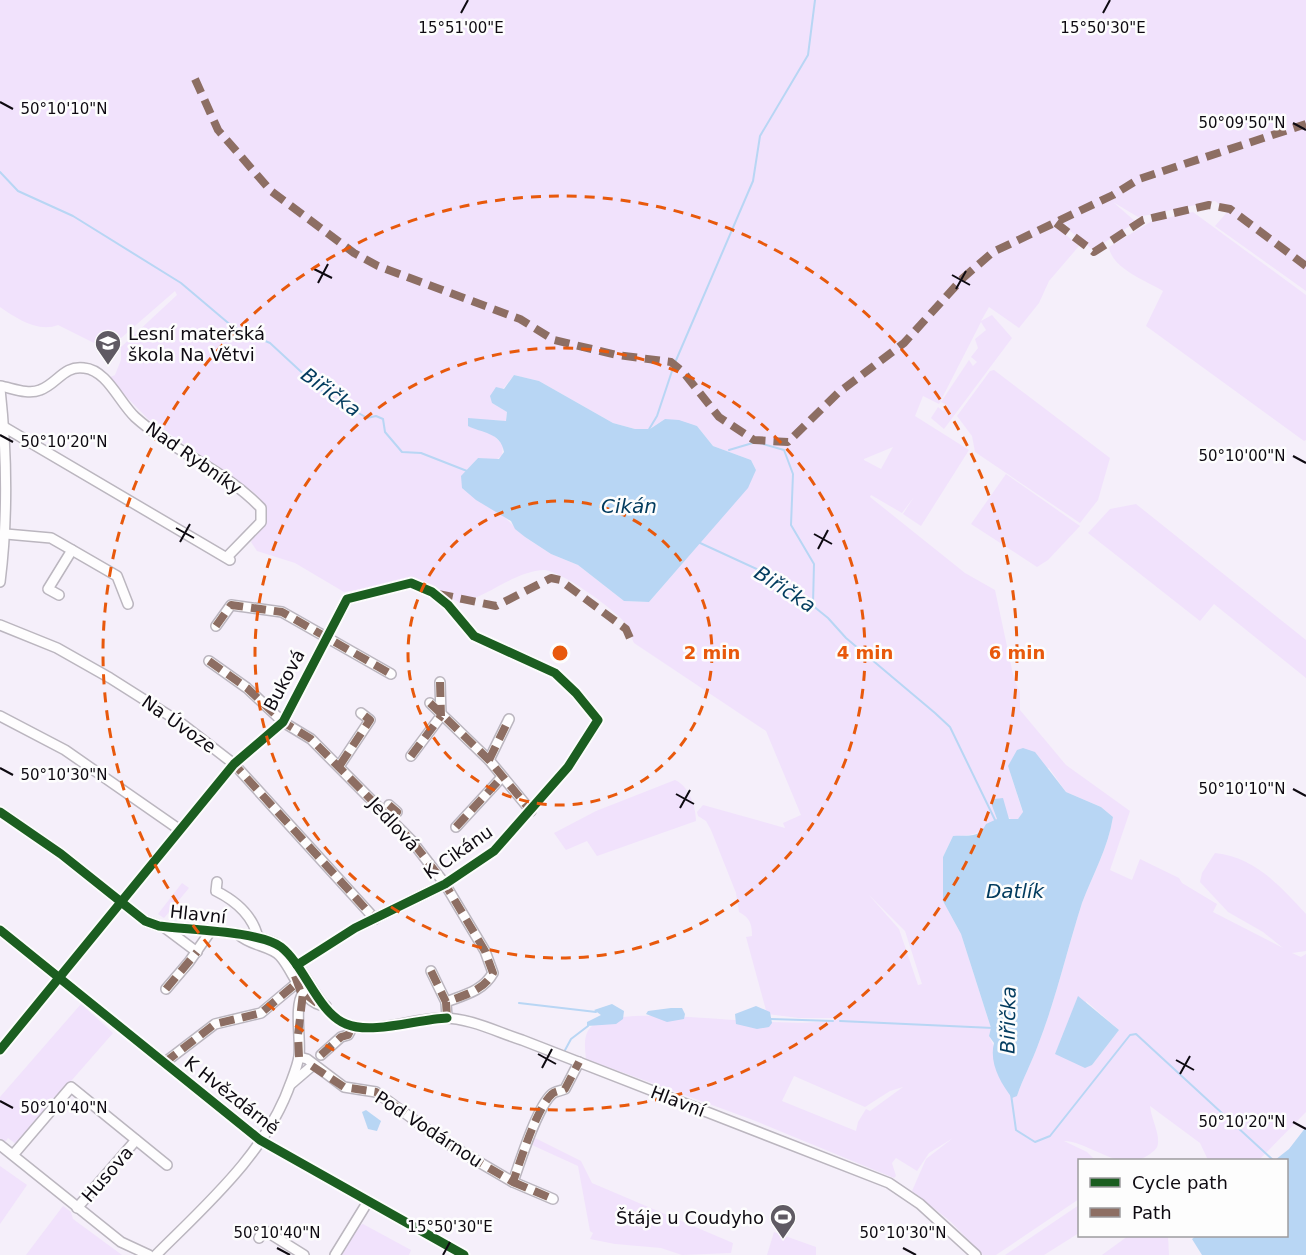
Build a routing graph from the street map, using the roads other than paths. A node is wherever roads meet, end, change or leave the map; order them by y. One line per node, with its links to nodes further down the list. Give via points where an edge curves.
1 (0, 388): 2 (street); 2 (street, Nad Rybníky, via 39,391 67,371 82,367 95,371 156,435 208,466 261,508 261,522 228,559)
2 (4, 427): 3 (street)
3 (6, 534): 4 (street, via 51,538); 5 (street)
4 (72, 550): 6 (street, via 48,589); 7 (street, via 117,576)
5 (0, 582)
6 (58, 595)
7 (128, 604)
8 (0, 625): 23 (street, Na Úvoze, via 57,648 110,678 181,723)
9 (216, 626): 10 (street, via 231,605 282,612)
10 (326, 638): 12 (street); 19 (street, Buková, via 347,600 411,583 448,605 474,636 555,673); 20 (street, Buková)
11 (209, 661): 20 (street, Jedlová, via 247,688)
12 (391, 674)
13 (440, 682): 17 (street)
14 (430, 703): 17 (street)
15 (361, 714): 24 (street, via 370,720)
16 (0, 716): 31 (street, via 65,750)
17 (441, 716): 21 (street); 22 (street)
18 (509, 719): 22 (street)
19 (598, 720): 27 (street, K Cikánu, via 568,767)
20 (283, 722): 23 (street, Buková); 24 (street, Jedlová, via 311,739)
21 (411, 756)
22 (489, 760): 25 (street)
23 (234, 764): 31 (street, Buková); 35 (street, Na Úvoze)
24 (340, 765): 29 (street, Jedlová)
25 (502, 777): 27 (street); 30 (street)
26 (389, 805): 29 (street, via 397,812)
27 (531, 811): 33 (street, K Cikánu, via 494,851)
28 (0, 812): 34 (street, Hlavní)
29 (390, 818): 33 (street, Jedlová)
30 (456, 826)
31 (180, 830): 34 (street, Buková)
32 (217, 882): 40 (street, via 216,891 255,922)
33 (445, 884): 35 (street, K Cikánu); 48 (street, Jedlová, via 485,951 493,974 479,989)
34 (122, 902): 36 (street, Hlavní, via 145,921); 44 (street, Buková)
35 (375, 920): 42 (street, K Cikánu, via 355,928)
36 (164, 927): 38 (street, Hlavní); 41 (street, Hlavní)
37 (0, 930): 44 (street, K Hvězdárně)
38 (210, 932): 39 (street, Hlavní); 41 (street, Hlavní)
39 (239, 935): 40 (street, Hlavní); 45 (street, Hlavní, via 249,944 275,952)
40 (258, 938): 42 (street, Hlavní, via 280,946)
41 (197, 952): 46 (street, Hlavní)
42 (297, 965): 49 (street, Hlavní)
43 (431, 971): 48 (street)
44 (59, 978): 52 (street, Buková); 56 (street, K Hvězdárně)
45 (298, 982): 47 (street, Hlavní); 56 (street, via 261,1013 215,1024)
46 (166, 989)
47 (303, 993): 49 (street, Hlavní); 54 (street)
48 (446, 1002): 50 (street)
49 (326, 1006): 51 (street, Hlavní, via 339,1020)
50 (447, 1018): 51 (street, Hlavní); 55 (street, Hlavní, via 468,1021)
51 (353, 1026): 53 (street, via 348,1035)
52 (0, 1050)
53 (321, 1055)
54 (299, 1057): 57 (street, Pod Vodárnou); 58 (street)
55 (579, 1062): 64 (street, via 565,1089 552,1094 547,1102); 74 (street, Hlavní, via 889,1184 920,1204)
56 (164, 1063): 60 (street, K Hvězdárně)
57 (312, 1066): 58 (street); 64 (street, Pod Vodárnou, via 344,1087 376,1092 444,1141)
58 (291, 1084): 60 (street)
59 (136, 1140): 62 (street, Husova, via 71,1087); 63 (street, Husova); 67 (street, Husova)
60 (260, 1140): 66 (street, K Hvězdárně); 71 (street, via 231,1180)
61 (0, 1145): 62 (street, Husova)
62 (13, 1155): 67 (street, Husova)
63 (166, 1165)
64 (513, 1182): 65 (street, Pod Vodárnou)
65 (553, 1199)
66 (368, 1203): 72 (street); 73 (street, K Hvězdárně)
67 (78, 1208): 70 (street, Husova, via 121,1242)
68 (259, 1238): 69 (street, via 264,1230)
69 (298, 1253)
70 (149, 1255)
71 (156, 1255)
72 (335, 1255)
73 (464, 1255)
74 (976, 1255)

